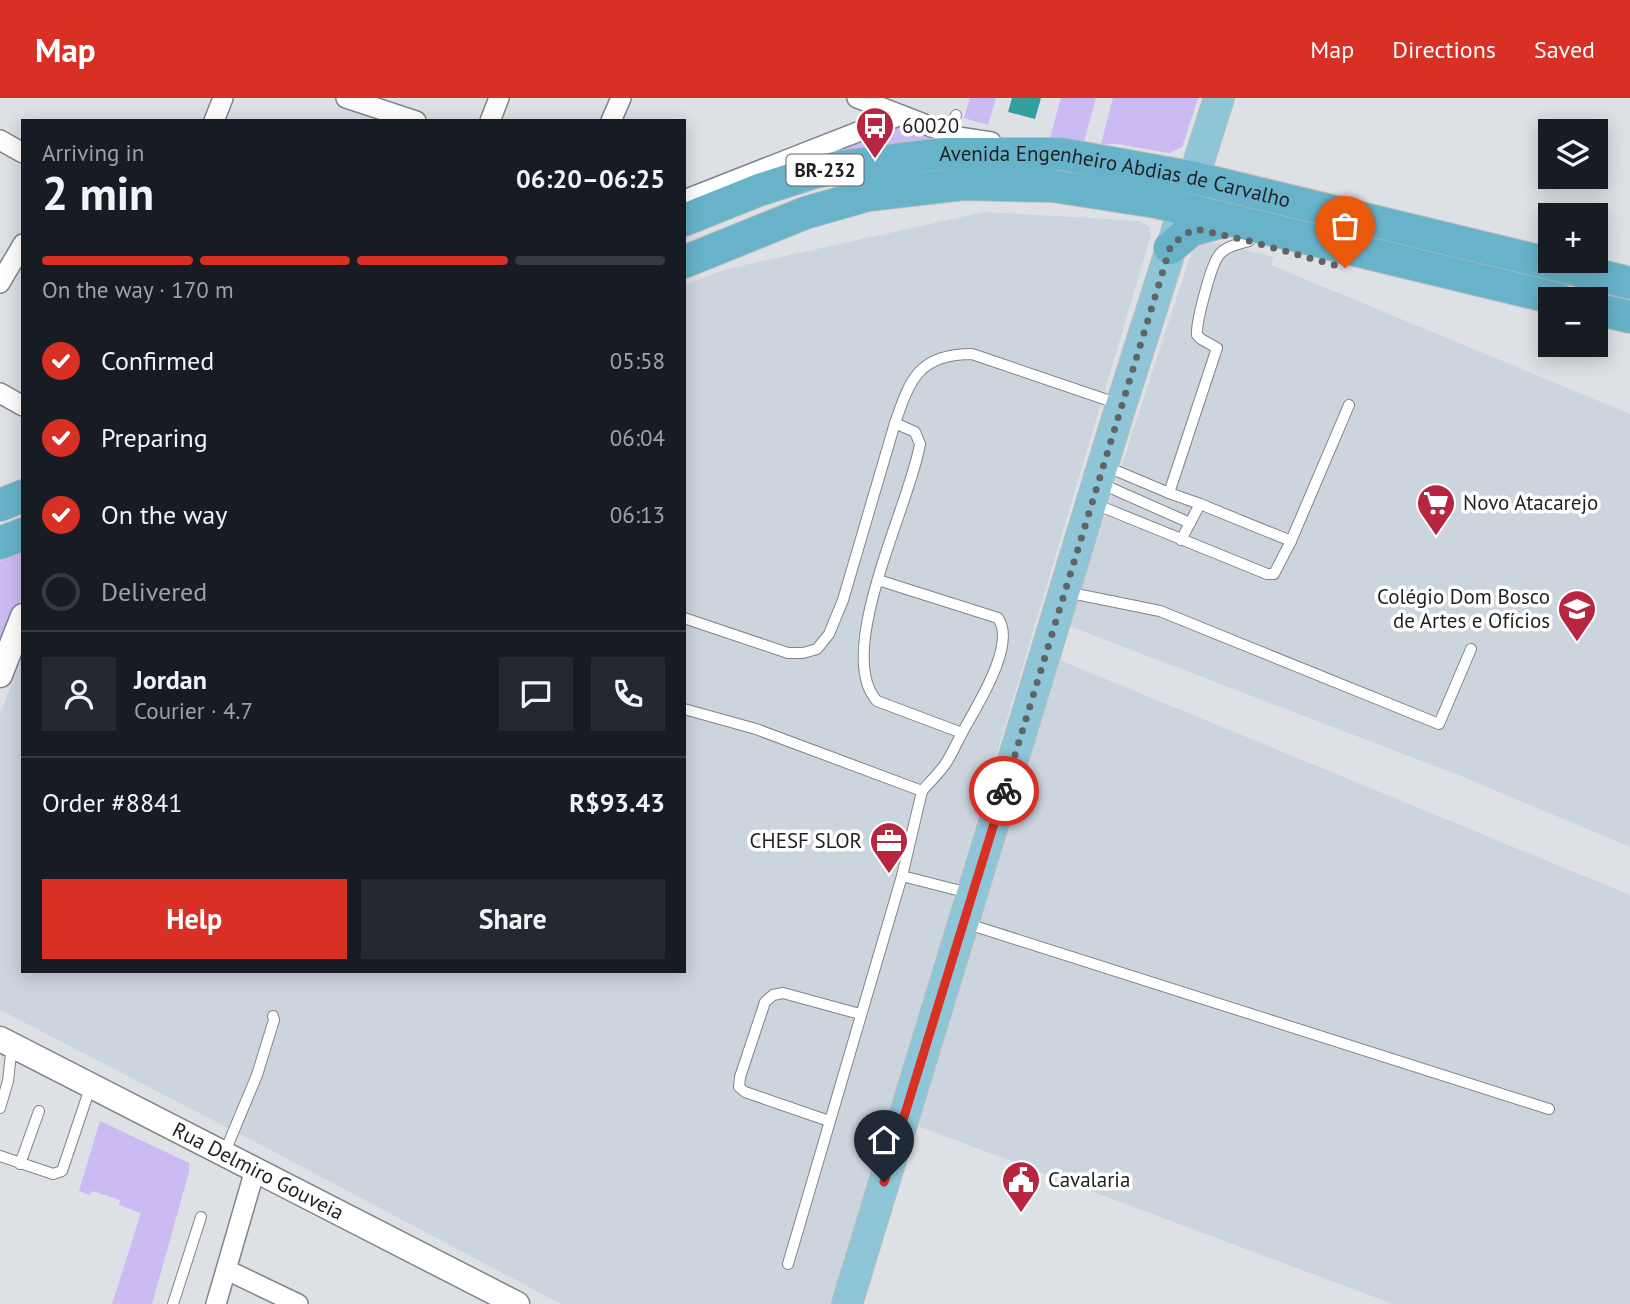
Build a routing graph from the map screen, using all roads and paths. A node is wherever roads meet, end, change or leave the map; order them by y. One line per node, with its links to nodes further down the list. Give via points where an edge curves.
1 (223, 98): 9 (street)
2 (499, 98): 11 (street)
3 (621, 98): 12 (street)
4 (850, 98): 14 (street, via 856,117)
5 (857, 98): 8 (street)
6 (1219, 98): 18 (main road)
7 (356, 105): 10 (street)
8 (901, 116): 13 (street); 14 (street)
9 (215, 119)
10 (408, 119)
11 (491, 119)
12 (612, 119)
13 (959, 135): 17 (highway, Avenida Engenheiro Abdias de Carvalho / BR-232); 19 (highway, via 975,166); 22 (highway, Avenida Engenheiro Abdias de Carvalho / BR-232, via 941,154 815,172)
14 (845, 136): 20 (street)
15 (0, 141): 16 (street)
16 (21, 152)
17 (1072, 156): 18 (highway, Avenida Engenheiro Abdias de Carvalho / BR-232); 19 (highway, via 1019,163)
18 (1170, 173): 19 (highway, Avenida Engenheiro Abdias de Carvalho / BR-232, via 1053,186); 21 (highway, Avenida Engenheiro Abdias de Carvalho / BR-232); 21 (main road); 25 (highway, via 1157,214); 26 (highway, Avenida Engenheiro Abdias de Carvalho / BR-232)
19 (963, 184): 27 (highway, Avenida Engenheiro Abdias de Carvalho / BR-232, via 869,195 805,213)
20 (686, 199)
21 (1190, 218): 23 (highway, Avenida Engenheiro Abdias de Carvalho / BR-232); 25 (highway, via 1183,235)
22 (686, 219)
23 (1241, 230): 28 (highway, Avenida Engenheiro Abdias de Carvalho / BR-232); 40 (lane, via 1216,258 1202,304 1198,335 1217,348)
24 (21, 247): 30 (street)
25 (1170, 248): 36 (main road)
26 (1508, 253): 28 (highway); 29 (highway, Avenida Engenheiro Abdias de Carvalho / BR-232)
27 (686, 261)
28 (1449, 272): 31 (highway, Avenida Engenheiro Abdias de Carvalho / BR-232)
29 (1630, 283)
30 (0, 284)
31 (1538, 294)
32 (1608, 312): 33 (highway)
33 (1630, 317)
34 (0, 393): 35 (street)
35 (21, 405)
36 (1121, 405): 38 (lane, via 972,354 951,354 916,374); 39 (main road)
37 (1349, 405): 47 (lane)
38 (895, 424): 49 (lane, via 915,432 920,444); 51 (lane, via 843,600 829,634 817,649 788,653)
39 (1098, 484): 40 (lane); 44 (lane); 46 (lane); 50 (main road)
40 (1169, 493): 42 (lane)
41 (21, 497): 43 (highway)
42 (1200, 504): 44 (lane); 47 (lane)
43 (0, 505)
44 (1190, 523): 46 (lane)
45 (21, 535): 48 (highway)
46 (1181, 540): 47 (lane, via 1268,573 1278,570)
47 (1291, 541)
48 (0, 543)
49 (878, 580): 56 (lane, via 863,653 871,695 883,705); 56 (lane, via 1002,623 996,666)
50 (1065, 592): 53 (lane, via 1160,611 1439,724); 59 (main road)
51 (686, 619)
52 (21, 621): 54 (street)
53 (1471, 649)
54 (0, 675)
55 (686, 710): 57 (lane, via 757,729)
56 (962, 733): 57 (lane, via 945,764)
57 (922, 791): 58 (lane)
58 (902, 876): 59 (lane); 61 (lane)
59 (973, 894): 60 (main road)
60 (964, 923): 66 (lane); 80 (main road)
61 (860, 1014): 68 (lane); 68 (lane, via 783,993 773,995 765,1002 740,1077 739,1087 745,1092)
62 (273, 1016): 69 (lane, via 257,1074)
63 (6, 1042): 64 (street, Rua Delmiro Gouveia); 65 (lane, via 8,1081)
64 (91, 1086): 69 (street, Rua Delmiro Gouveia); 71 (lane, via 62,1171 53,1174)
65 (0, 1108)
66 (1549, 1109)
67 (39, 1111): 71 (lane)
68 (829, 1121): 74 (lane)
69 (224, 1155): 72 (street, Rua Delmiro Gouveia)
70 (0, 1156): 71 (lane)
71 (20, 1164)
72 (255, 1170): 75 (street); 79 (street, Rua Delmiro Gouveia)
73 (201, 1217): 76 (lane)
74 (788, 1264)
75 (227, 1270): 77 (street); 78 (street)
76 (173, 1304)
77 (216, 1304)
78 (298, 1304)
79 (517, 1304)
80 (847, 1304)

